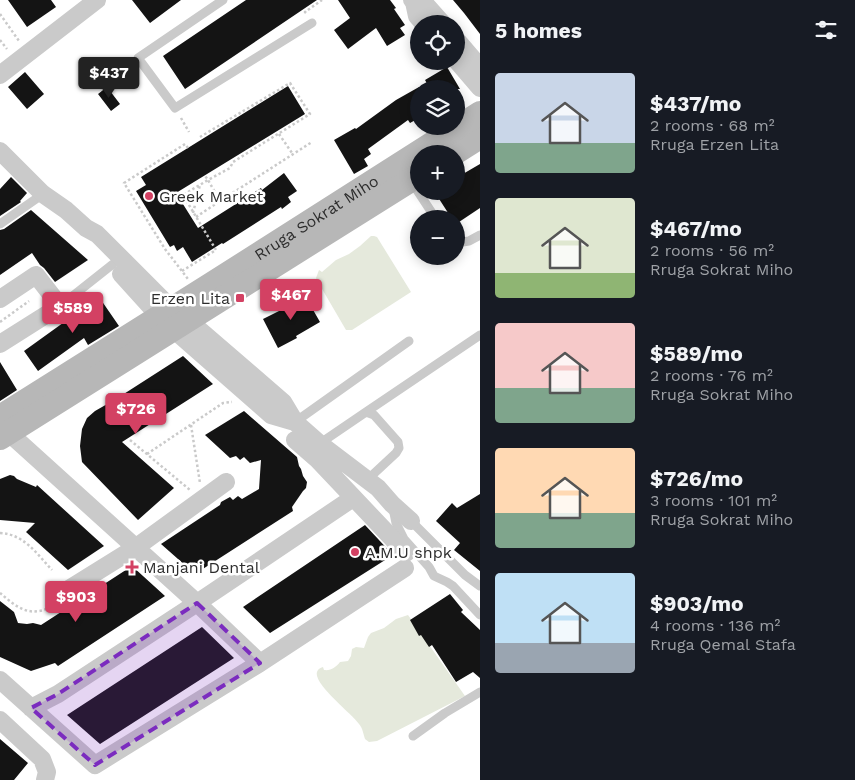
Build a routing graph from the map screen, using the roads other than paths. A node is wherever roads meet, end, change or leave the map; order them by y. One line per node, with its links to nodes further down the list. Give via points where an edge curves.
1 (97, 0): 10 (street)
2 (223, 0): 6 (lane, via 138,58 175,108)
3 (413, 1): 4 (street); 5 (street, via 427,6)
4 (417, 15)
5 (435, 15)
6 (312, 23)
7 (465, 50): 8 (street)
8 (480, 67)
9 (465, 70): 11 (street)
10 (0, 75)
11 (480, 88)
12 (480, 113): 25 (main road, Rruga Sokrat Miho, via 210,285)
13 (480, 136): 14 (main road)
14 (465, 146)
15 (0, 151): 17 (street)
16 (410, 181): 25 (main road, Rruga Sokrat Miho)
17 (43, 194): 18 (lane); 19 (street)
18 (0, 224)
19 (86, 228): 22 (street); 25 (street, via 98,234)
20 (480, 235): 21 (lane)
21 (465, 241)
22 (113, 264): 24 (lane); 25 (street)
23 (0, 299): 24 (street, via 36,275)
24 (60, 306): 28 (street)
25 (173, 318): 30 (street, via 271,415); 31 (main road, Rruga Sokrat Miho)
26 (480, 335): 29 (lane)
27 (409, 341): 30 (lane)
28 (0, 344)
29 (366, 412): 33 (lane); 34 (lane, via 374,415 398,442 399,448)
30 (295, 422): 32 (lane); 33 (street)
31 (3, 429): 39 (street)
32 (295, 440): 33 (street)
33 (315, 449): 34 (street); 36 (street, via 318,460)
34 (367, 480): 37 (street)
35 (226, 482): 39 (street)
36 (353, 498): 42 (street); 44 (street, via 406,560)
37 (392, 504): 38 (street); 43 (lane, via 396,523 404,538 434,576 454,586)
38 (411, 521): 40 (lane, via 465,575)
39 (135, 548): 41 (street); 42 (street)
40 (479, 584)
41 (69, 589)
42 (197, 604): 44 (street); 47 (street)
43 (480, 615)
44 (260, 663): 47 (street, via 95,765)
45 (0, 680): 47 (street)
46 (480, 692): 49 (lane)
47 (31, 708)
48 (0, 720): 50 (street, via 42,758 47,772)
49 (413, 736)
50 (45, 780)

